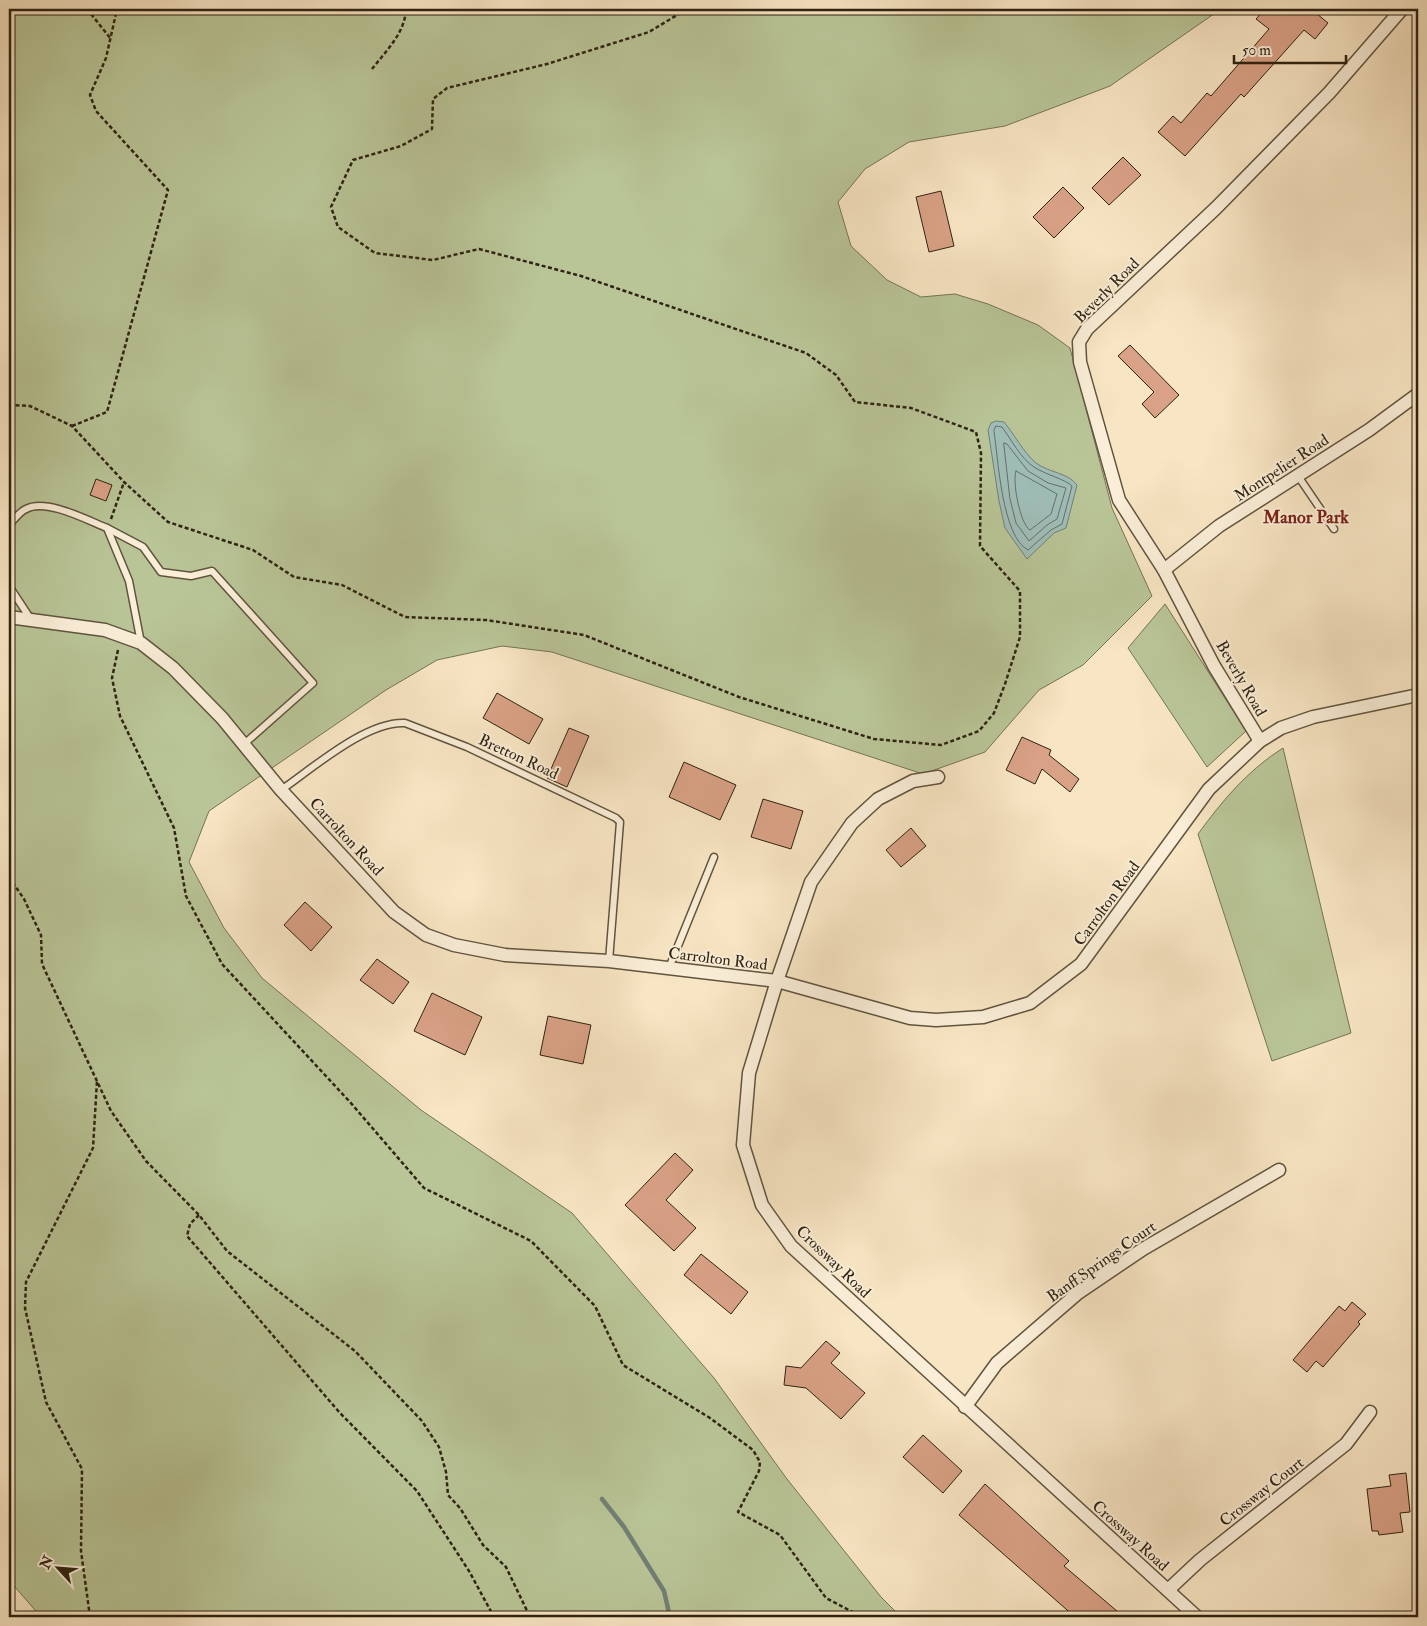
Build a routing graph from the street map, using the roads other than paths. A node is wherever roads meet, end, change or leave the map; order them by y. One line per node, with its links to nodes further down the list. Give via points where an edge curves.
1 (1402, 9): 7 (street, Beverly Road, via 1322,100 1216,208 1104,312 1079,342 1080,362 1119,500)
2 (1418, 394): 3 (street, Montpelier Road)
3 (1298, 476): 6 (lane); 7 (street, Montpelier Road, via 1219,526)
4 (9, 525): 5 (lane, via 25,509 39,505)
5 (107, 528): 11 (lane, via 129,581); 14 (lane, via 143,547 161,572 191,576 212,571 313,682)
6 (1334, 530)
7 (1164, 570): 13 (street, Beverly Road, via 1214,666)
8 (9, 586): 10 (lane)
9 (9, 617): 10 (street, Carrolton Road)
10 (30, 619): 11 (street, Carrolton Road, via 105,630)
11 (141, 643): 14 (street, Carrolton Road, via 173,668)
12 (1418, 696): 13 (street, Carrolton Road, via 1313,717 1281,728)
13 (1260, 741): 20 (street, Carrolton Road, via 1209,790 1081,964 1030,1003 983,1017 910,1018)
14 (244, 744): 16 (street, Carrolton Road)
15 (938, 777): 20 (street, Crossway Road, via 913,781 878,799 852,823 811,882)
16 (282, 790): 18 (street, Carrolton Road, via 394,912 426,935 504,954); 18 (lane, Bretton Road, via 364,735 389,724 405,723 476,751 616,818 620,822)
17 (714, 858): 19 (lane)
18 (608, 961): 19 (street, Carrolton Road)
19 (669, 968): 20 (street, Carrolton Road)
20 (777, 981): 22 (street, Crossway Road, via 749,1073 743,1145 762,1206 791,1246)
21 (1279, 1170): 22 (street, Banff Springs Court, via 1144,1249 1078,1293 997,1363)
22 (965, 1407): 24 (street, Crossway Road)
23 (1370, 1412): 24 (street, Crossway Court, via 1346,1444 1200,1560)
24 (1168, 1590): 25 (street, Crossway Road)
25 (1197, 1617)

